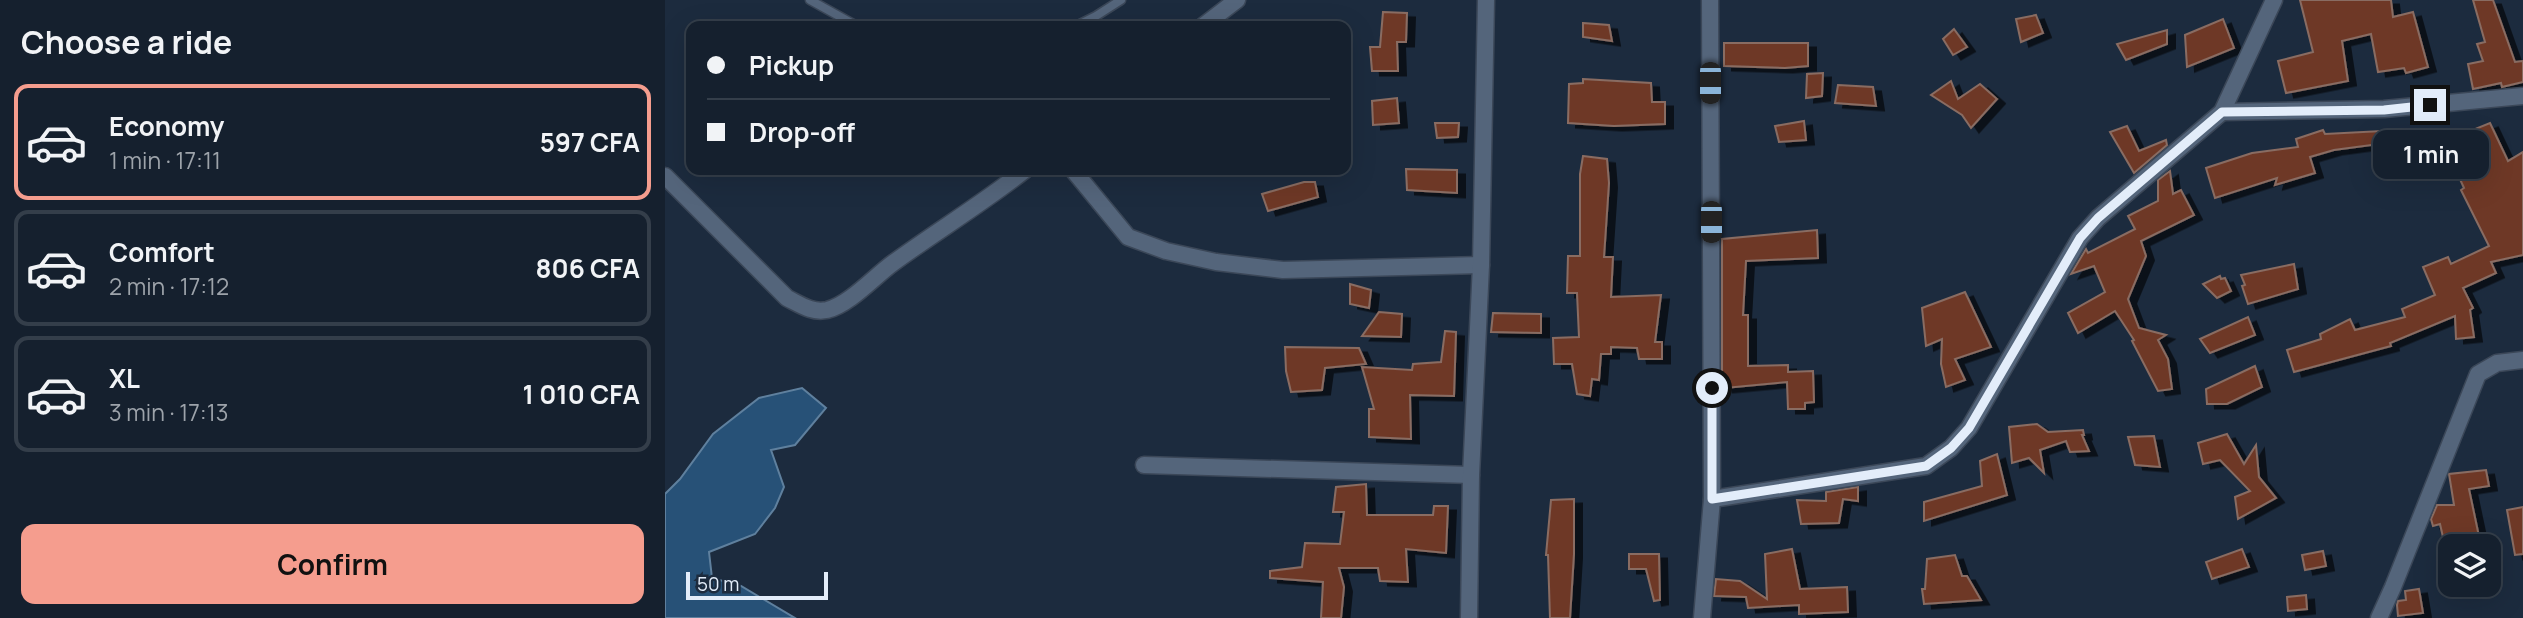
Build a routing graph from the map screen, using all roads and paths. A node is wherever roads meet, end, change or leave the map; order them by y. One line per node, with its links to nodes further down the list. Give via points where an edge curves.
1 (810, 0): 7 (lane)
2 (1121, 0): 8 (lane)
3 (1237, 0): 9 (street)
4 (1486, 0): 15 (street)
5 (1710, 0): 19 (street)
6 (2274, 0): 11 (street)
7 (847, 21)
8 (1086, 21)
9 (1210, 21)
10 (2523, 96): 11 (street, via 2384,110)
11 (2222, 112): 19 (street, via 2080,238 1969,428 1951,448 1926,466)
12 (1019, 175): 14 (street, via 845,300 830,309 813,311 787,298)
13 (1077, 175): 15 (street, via 1128,237 1166,251 1283,270)
14 (665, 176)
15 (1481, 265): 18 (street)
16 (2523, 359): 22 (street, via 2497,363 2477,374)
17 (1144, 465): 18 (street)
18 (1471, 475): 20 (street)
19 (1712, 499): 21 (street)
20 (1469, 618)
21 (1702, 618)
22 (2378, 618)

